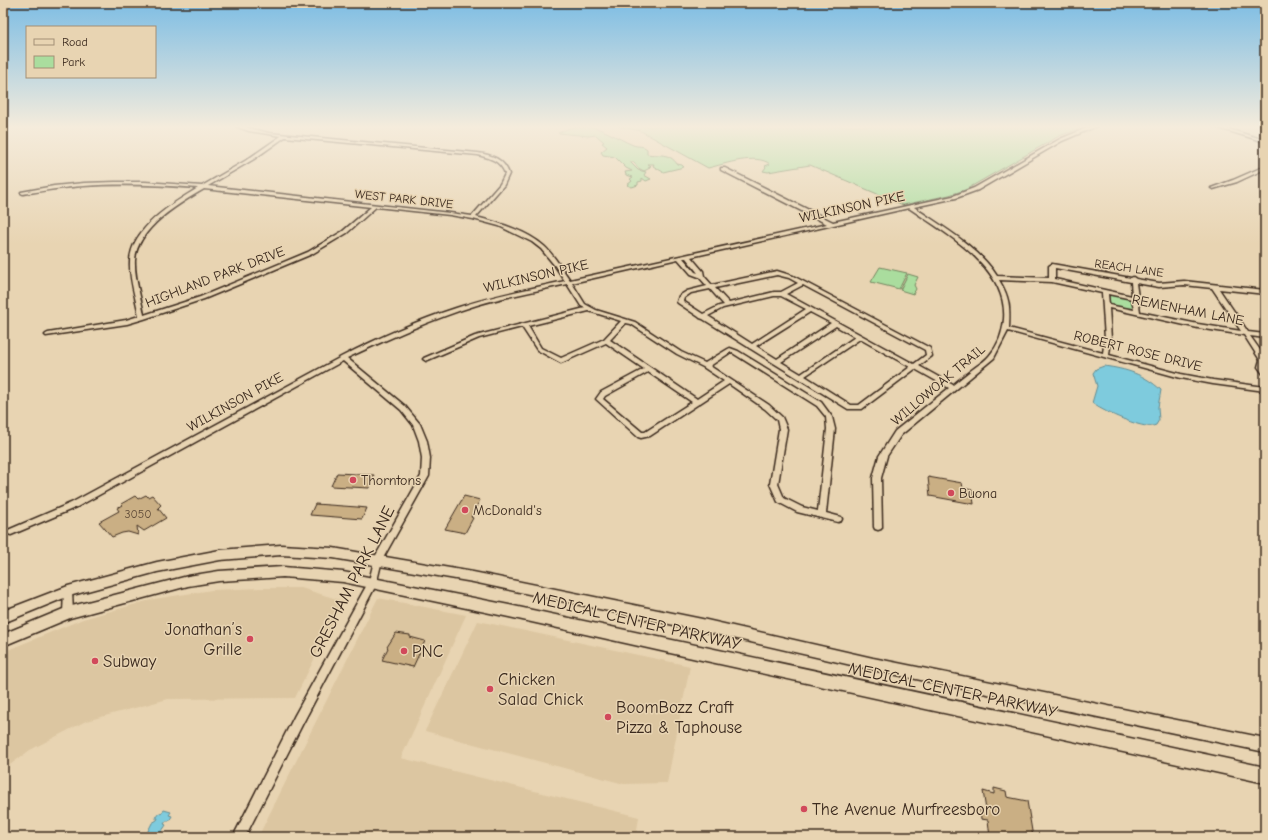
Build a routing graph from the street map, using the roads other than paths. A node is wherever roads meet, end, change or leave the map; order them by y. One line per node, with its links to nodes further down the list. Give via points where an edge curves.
1 (241, 165): 6 (street)
2 (503, 165): 11 (street, via 507,174 502,184)
3 (1017, 165): 10 (street, WILKINSON PIKE, via 971,191)
4 (1265, 167): 7 (street)
5 (723, 169): 12 (street)
6 (202, 187): 8 (street, WEST PARK DRIVE, via 157,183 85,183); 9 (street, WEST PARK DRIVE); 33 (street, via 151,225 137,243 133,264)
7 (1213, 188)
8 (23, 193)
9 (375, 206): 11 (street, WEST PARK DRIVE); 33 (street, HIGHLAND PARK DRIVE, via 345,232 310,253 202,298)
10 (910, 207): 12 (street, WILKINSON PIKE); 16 (street, WILLOWOAK TRAIL, via 968,248 985,263)
11 (473, 218): 19 (street, WEST PARK DRIVE, via 507,228 534,241 550,256)
12 (832, 224): 13 (street, WILKINSON PIKE)
13 (687, 256): 14 (street, WILKINSON PIKE); 15 (street, via 701,272)
14 (680, 258): 15 (street, via 693,273); 19 (street, WILKINSON PIKE)
15 (701, 276): 22 (street)
16 (995, 278): 18 (street); 37 (street, WILLOWOAK TRAIL, via 1006,300)
17 (1133, 279): 18 (street, REACH LANE, via 1100,276 1052,266); 21 (street, REACH LANE, via 1159,285 1184,283); 26 (street)
18 (1052, 280): 23 (street)
19 (567, 283): 29 (street, WEST PARK DRIVE, via 583,305); 45 (street, WILKINSON PIKE, via 463,307)
20 (802, 283): 22 (street, via 785,274 777,273); 25 (street); 50 (street, via 928,349 929,356)
21 (1214, 286): 24 (street, REACH LANE); 38 (street)
22 (711, 288): 27 (street); 32 (street, via 689,292 680,300 682,305)
23 (1105, 292): 26 (street); 28 (street)
24 (1265, 292)
25 (782, 294): 27 (street); 30 (street)
26 (1135, 298): 31 (street)
27 (728, 305): 32 (street)
28 (1106, 306): 31 (street, REMENHAM LANE); 44 (street)
29 (590, 308): 34 (street); 36 (street)
30 (810, 309): 35 (street); 43 (street)
31 (1137, 313): 38 (street, REMENHAM LANE)
32 (702, 317): 43 (street)
33 (142, 318): 39 (street, HIGHLAND PARK DRIVE)
34 (625, 321): 42 (street); 49 (street, via 633,323 679,353)
35 (836, 323): 40 (street); 47 (street)
36 (524, 325): 42 (street, via 539,349 561,361); 46 (street, via 477,336)
37 (1006, 329): 44 (street, ROBERT ROSE DRIVE); 55 (street, WILLOWOAK TRAIL, via 992,357)
38 (1246, 333): 41 (street, REMENHAM LANE); 48 (street)
39 (48, 335)
40 (860, 336): 50 (street); 53 (street)
41 (1265, 336)
42 (606, 340): 51 (street)
43 (751, 347): 47 (street)
44 (1106, 356): 56 (street, ROBERT ROSE DRIVE, via 1196,379)
45 (344, 358): 61 (street, WILKINSON PIKE, via 80,502); 62 (street, GRESHAM PARK LANE, via 403,408 416,424 426,458 421,483)
46 (426, 359)
47 (776, 362): 53 (street)
48 (1264, 362): 52 (street, via 1261,367)
49 (705, 366): 54 (street); 58 (street, via 730,350 736,352 819,404 829,417 831,429)
50 (915, 366): 53 (street, via 855,408 845,405); 55 (street)
51 (649, 369): 57 (street); 57 (street, via 603,394 599,399 640,435 647,434)
52 (1265, 373)
53 (800, 377)
54 (729, 381): 57 (street); 58 (street, via 780,419 783,428 774,484 781,500 800,510)
55 (954, 388): 60 (street, WILLOWOAK TRAIL, via 898,433 883,456 877,478)
56 (1265, 389)
57 (697, 402)
58 (822, 515): 59 (street)
59 (838, 519)
60 (878, 527)
61 (11, 532)
62 (378, 560): 63 (street, GRESHAM PARK LANE); 64 (main road, MEDICAL CENTER PARKWAY, via 333,553 281,550 220,555 157,567); 68 (main road, MEDICAL CENTER PARKWAY, via 589,601 873,664)
63 (373, 582): 65 (main road, MEDICAL CENTER PARKWAY, via 343,576 283,572 225,575 188,581); 69 (main road, MEDICAL CENTER PARKWAY); 70 (street, GRESHAM PARK LANE)
64 (68, 591): 65 (street); 66 (main road, MEDICAL CENTER PARKWAY)
65 (68, 613): 67 (main road, MEDICAL CENTER PARKWAY)
66 (3, 617)
67 (3, 640)
68 (1265, 745)
69 (1265, 775)
70 (239, 837)

